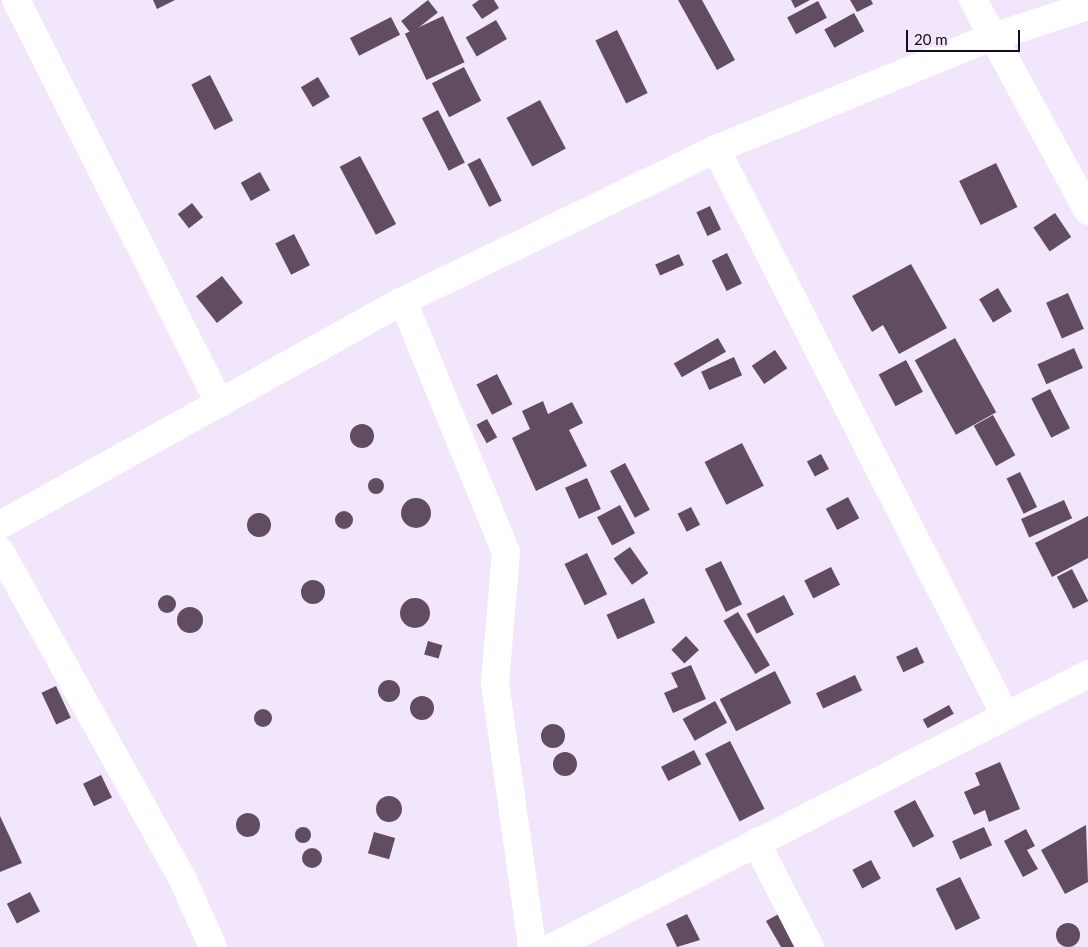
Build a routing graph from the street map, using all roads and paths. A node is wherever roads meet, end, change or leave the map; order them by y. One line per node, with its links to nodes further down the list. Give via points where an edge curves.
1 (16, 0): 8 (street)
2 (973, 0): 4 (street)
3 (1088, 6): 4 (street)
4 (990, 38): 5 (street); 6 (street)
5 (716, 149): 7 (street); 12 (street)
6 (1088, 211)
7 (403, 301): 8 (street); 15 (street, via 506,552 495,683)
8 (220, 403): 9 (street)
9 (0, 525)
10 (0, 551): 14 (street, via 183,880)
11 (1088, 674): 12 (street)
12 (1005, 714): 13 (street)
13 (756, 842): 16 (street); 17 (street)
14 (213, 947)
15 (532, 947)
16 (553, 947)
17 (810, 947)

